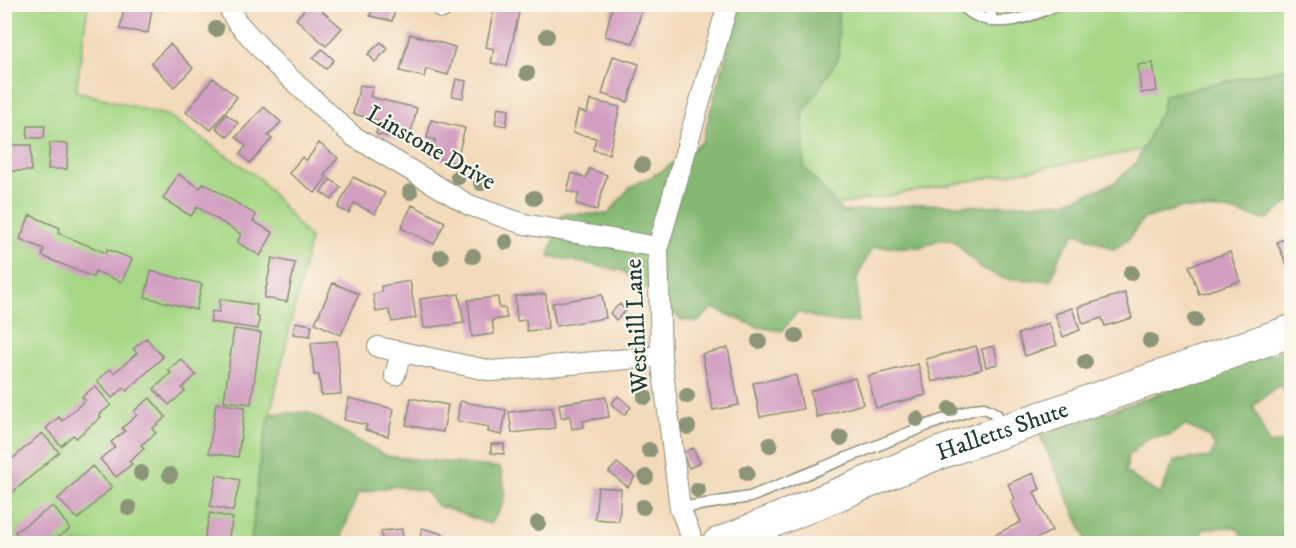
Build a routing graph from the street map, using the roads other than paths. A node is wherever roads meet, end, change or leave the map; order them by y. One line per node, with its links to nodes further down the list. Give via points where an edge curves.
1 (227, 4): 8 (street, Linstone Drive, via 236,21 277,66 353,136 468,205 524,224)
2 (728, 4): 8 (street, Westhill Lane)
3 (960, 4): 7 (lane, via 969,13)
4 (989, 4): 7 (lane)
5 (1059, 4): 6 (lane)
6 (1043, 8): 7 (lane, via 1033,16)
7 (992, 21)
8 (658, 247): 12 (street, Westhill Lane)
9 (1292, 331): 14 (main road, Halletts Shute)
10 (378, 347): 11 (street)
11 (401, 352): 12 (street, via 492,371); 13 (street)
12 (661, 356): 15 (street, Westhill Lane)
13 (395, 375)
14 (1007, 430): 15 (lane, via 996,414 984,408 974,409 750,496); 17 (main road, Halletts Shute, via 931,456)
15 (680, 508): 16 (street, Westhill Lane)
16 (694, 543)
17 (718, 543)

